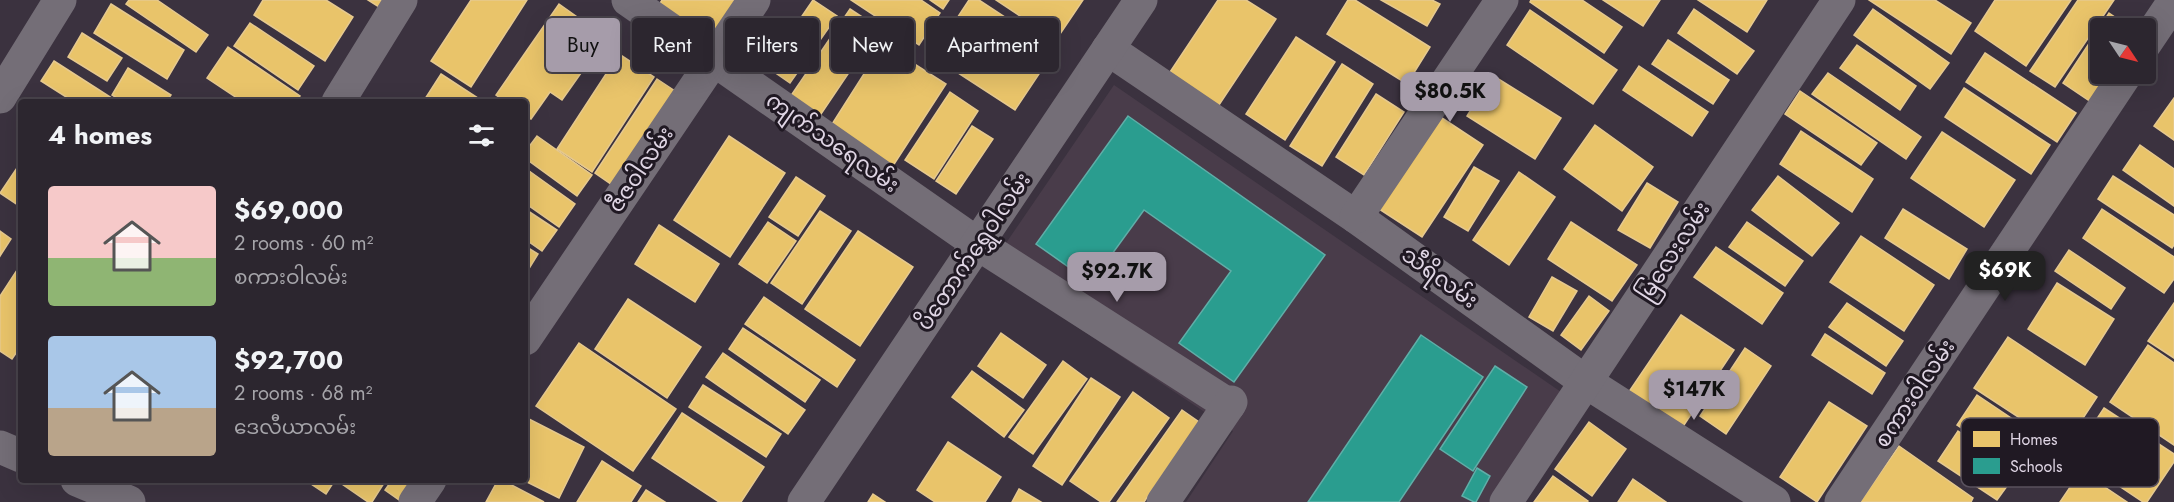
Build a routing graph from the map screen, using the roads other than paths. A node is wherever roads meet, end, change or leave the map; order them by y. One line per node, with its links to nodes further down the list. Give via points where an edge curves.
1 (60, 0): 13 (street)
2 (400, 0): 14 (street)
3 (628, 0): 11 (street, ကျက်သရေလမ်း)
4 (754, 0): 11 (street, ဇီဇဝါလမ်း)
5 (1141, 0): 10 (street, ပိတောက်ရွှေဝါလမ်း)
6 (1502, 0): 15 (street)
7 (1839, 0): 18 (street, မြလေးလမ်း)
8 (2174, 1): 9 (street)
9 (2156, 28)
10 (1108, 49): 15 (street, သီရိလမ်း); 16 (street, ပိတောက်ရွှေဝါလမ်း)
11 (714, 60): 16 (street, ကျက်သရေလမ်း); 17 (street, ဇီဇဝါလမ်း)
12 (2119, 84): 29 (street, စကားဝါလမ်း)
13 (0, 97)
14 (340, 99)
15 (1356, 217): 18 (street, သီရိလမ်း)
16 (978, 244): 25 (street, ပိတောက်ရွှေဝါလမ်း); 26 (street, ကျက်သရေလမ်း, via 1230,404)
17 (528, 335)
18 (1586, 382): 27 (street, မြလေးလမ်း); 28 (street, သီရိလမ်း)
19 (0, 447): 20 (street)
20 (18, 455)
21 (93, 483): 23 (street)
22 (428, 483): 24 (street)
23 (129, 502)
24 (415, 502)
25 (804, 502)
26 (1163, 502)
27 (1506, 502)
28 (1774, 502)
29 (1841, 502)

